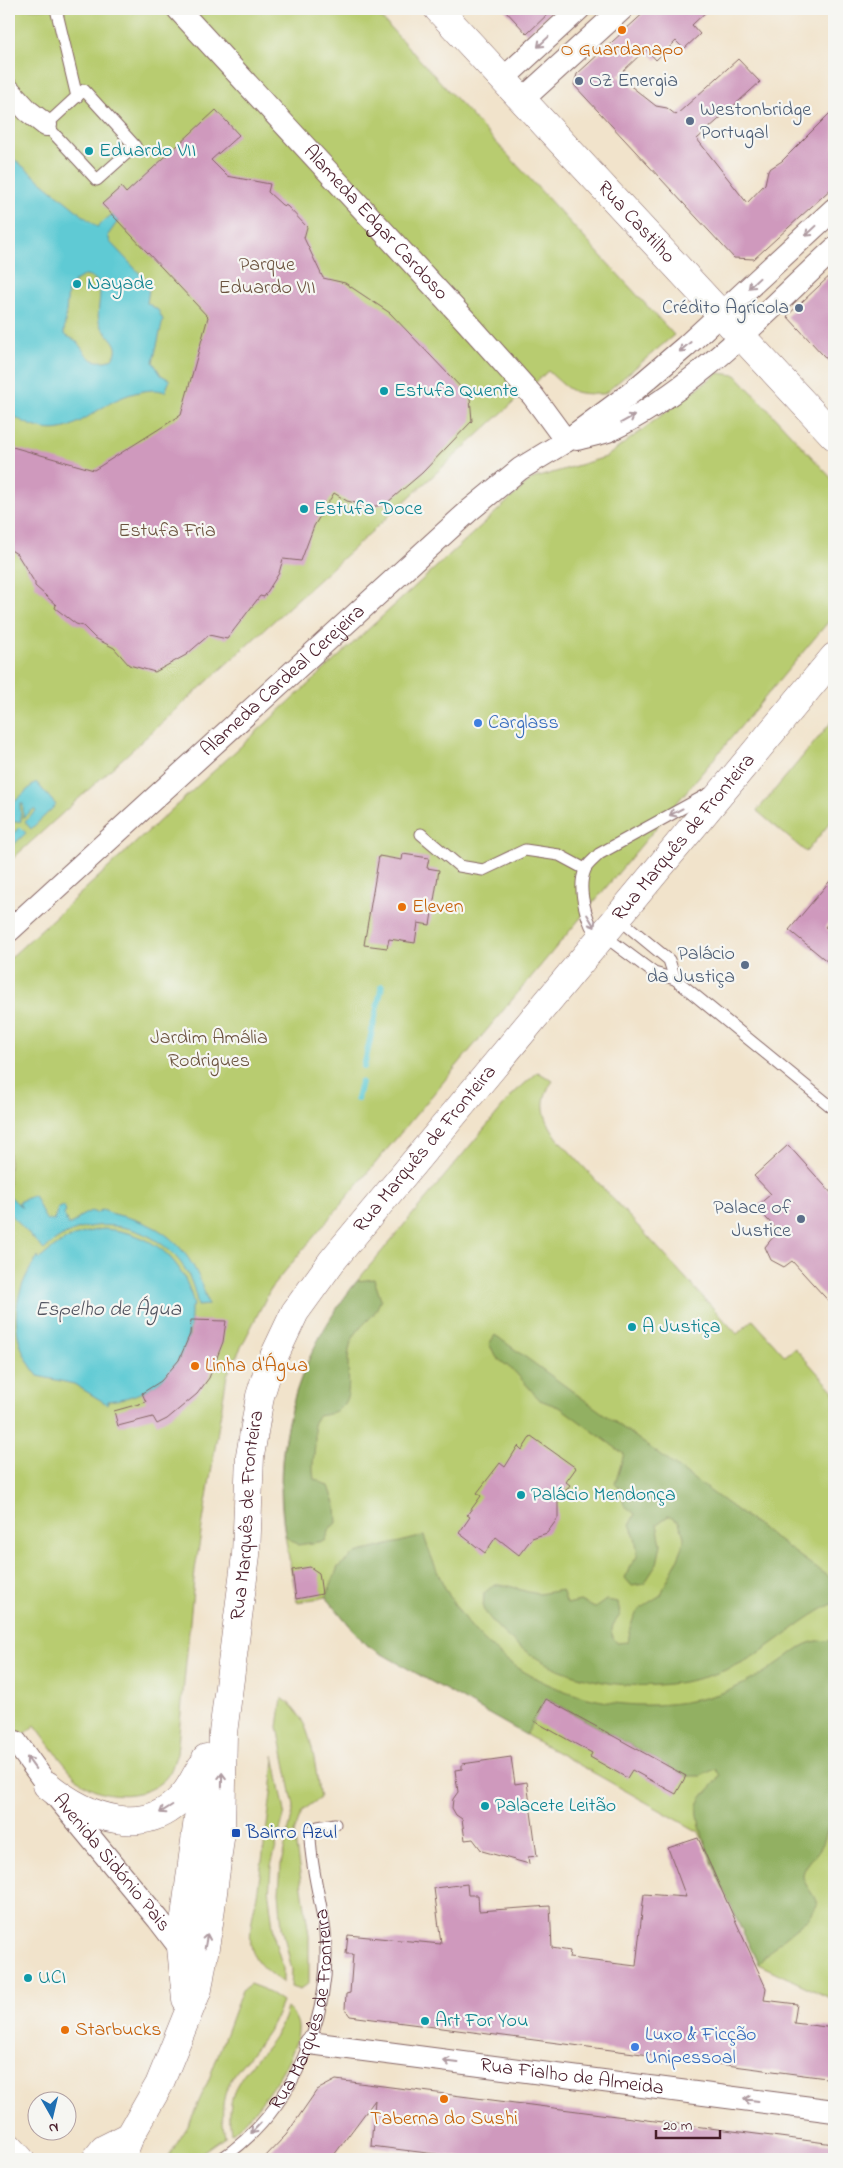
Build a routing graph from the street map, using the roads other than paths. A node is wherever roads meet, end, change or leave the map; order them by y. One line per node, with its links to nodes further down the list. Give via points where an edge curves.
1 (56, 9): 8 (lane)
2 (178, 9): 18 (street, Alameda Edgar Cardoso, via 472,328 533,396)
3 (438, 9): 6 (main road, Rua Castilho)
4 (579, 9): 6 (street, one-way to 6)
5 (622, 9): 9 (street)
6 (503, 79): 9 (main road, Rua Castilho)
7 (9, 90): 10 (street)
8 (77, 97): 10 (lane); 10 (lane, via 84,90 135,146 96,180)
9 (522, 100): 15 (main road, Rua Castilho)
10 (46, 125)
11 (834, 209): 13 (street, one-way to 13)
12 (834, 249): 14 (street)
13 (788, 252): 14 (street, via 785,259 789,271); 15 (street, one-way to 15)
14 (807, 274): 16 (street)
15 (721, 314): 16 (main road, Rua Castilho); 18 (street, one-way to 18, via 631,393)
16 (740, 335): 17 (main road, Rua Castilho); 18 (street, one-way to 16, via 608,430 652,407 705,368)
17 (834, 436)
18 (566, 441): 24 (street, Alameda Cardeal Cerejeira, via 520,469 470,510)
19 (830, 663): 20 (main road, Rua Marquês de Fronteira)
20 (745, 765): 22 (lane, one-way to 22, via 694,803 599,854); 23 (main road, Rua Marquês de Fronteira)
21 (421, 834): 22 (lane, via 459,866 483,870 525,850 559,855)
22 (585, 869): 23 (lane, one-way to 23, via 582,888 586,916 591,926)
23 (610, 926): 25 (lane, via 654,973); 25 (lane, via 669,960); 27 (main road, Rua Marquês de Fronteira, via 322,1274 295,1312 281,1339 260,1396 254,1426 246,1555)
24 (9, 931)
25 (675, 979): 26 (lane)
26 (834, 1109)
27 (223, 1733): 29 (main road, Rua Marquês de Fronteira); 33 (main road, Rua Marquês de Fronteira, one-way to 27, via 221,1831)
28 (16, 1742): 30 (street, Avenida Sidónio Pais, one-way to 28)
29 (206, 1758): 30 (main road, one-way to 30, via 177,1801 152,1817 140,1820 118,1820 93,1814); 32 (main road, Rua Marquês de Fronteira)
30 (47, 1785): 32 (street, Avenida Sidónio Pais)
31 (334, 1824): 35 (lane, Rua Marquês de Fronteira, via 318,1827 310,1834 325,1933 326,1961 324,1989)
32 (181, 1947): 33 (street, Avenida Sidónio Pais); 34 (main road, Rua Marquês de Fronteira)
33 (198, 1989): 34 (main road, Rua Marquês de Fronteira)
34 (188, 2014): 38 (main road, Rua Marquês de Fronteira, via 159,2084)
35 (310, 2043): 36 (street, Rua Fialho de Almeida, one-way to 35); 41 (lane, Rua Marquês de Fronteira, one-way to 41, via 298,2070 266,2118)
36 (834, 2111)
37 (9, 2147): 39 (main road)
38 (126, 2148): 40 (main road, Rua Marquês de Fronteira, via 104,2149)
39 (20, 2159)
40 (96, 2159)
41 (221, 2159)

